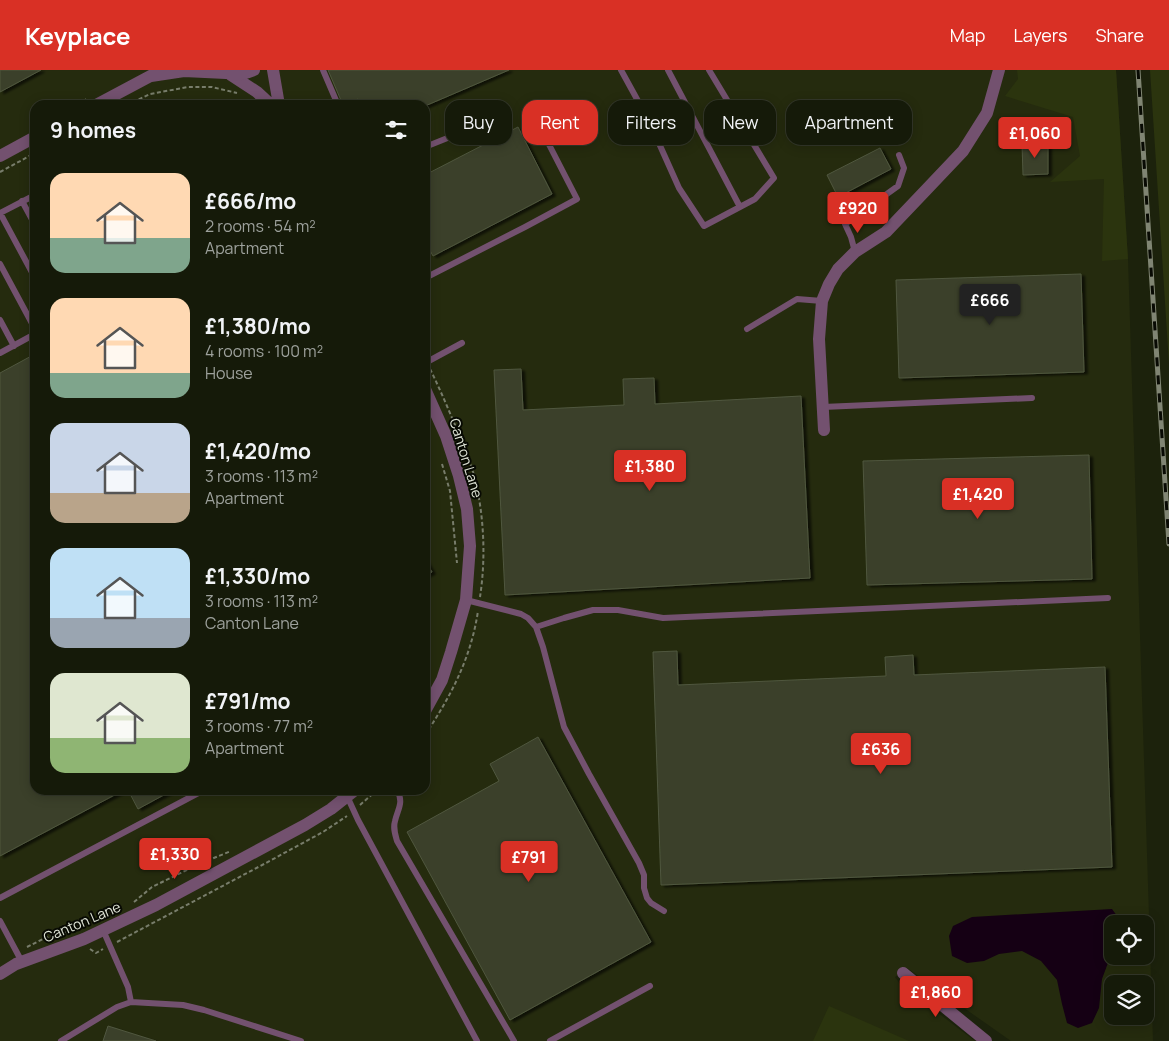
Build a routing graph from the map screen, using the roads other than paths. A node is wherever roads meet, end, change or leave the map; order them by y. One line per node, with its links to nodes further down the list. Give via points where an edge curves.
1 (254, 70): 9 (street, via 243,74)
2 (273, 70): 12 (street)
3 (323, 70): 13 (lane)
4 (621, 70): 22 (lane, via 680,188 704,226)
5 (668, 70): 22 (lane)
6 (709, 70): 22 (lane, via 774,178 755,199)
7 (999, 70): 25 (street, via 987,113 963,151 886,232)
8 (156, 73): 9 (street); 10 (street)
9 (226, 73): 11 (street)
10 (105, 100)
11 (266, 100)
12 (278, 100)
13 (336, 100)
14 (445, 139): 16 (lane)
15 (30, 140): 19 (street)
16 (430, 145)
17 (549, 145): 28 (lane, via 577,200)
18 (899, 155): 25 (lane, via 904,168 898,186 844,224)
19 (0, 156)
20 (30, 197): 21 (lane)
21 (22, 201): 23 (lane); 24 (lane)
22 (740, 207)
23 (0, 213): 27 (lane)
24 (30, 216)
25 (855, 252): 29 (street, via 838,269)
26 (0, 264): 31 (lane)
27 (30, 269)
28 (430, 275)
29 (822, 300): 32 (lane, via 797,299); 40 (street, via 819,339)
30 (0, 320): 35 (lane)
31 (30, 320)
32 (747, 329)
33 (30, 337): 35 (lane)
34 (462, 343): 37 (lane)
35 (14, 346): 36 (lane)
36 (0, 353)
37 (430, 360)
38 (1032, 398): 40 (lane)
39 (430, 400): 43 (street, Canton Lane, via 446,436 467,509 470,546)
40 (823, 406): 41 (street)
41 (824, 430)
42 (1108, 598): 44 (lane, via 663,618 618,610 593,610)
43 (466, 600): 44 (lane, via 521,614); 45 (street, Canton Lane, via 452,652)
44 (536, 627): 51 (lane, via 564,727 639,863 647,898)
45 (430, 702)
46 (195, 795): 50 (lane)
47 (348, 795): 53 (street, Canton Lane, via 305,825 156,905)
48 (352, 795): 61 (lane, via 358,820)
49 (400, 795): 62 (lane, via 401,805 394,821 397,841)
50 (0, 898)
51 (664, 911)
52 (0, 921): 54 (lane)
53 (102, 930): 54 (street, Canton Lane, via 84,939); 58 (lane, via 128,987)
54 (19, 957): 56 (street, Canton Lane, via 16,964)
55 (903, 973): 64 (street)
56 (0, 974)
57 (650, 986): 63 (lane)
58 (131, 1002): 59 (lane); 60 (lane, via 183,1005)
59 (61, 1041)
60 (301, 1041)
61 (477, 1041)
62 (514, 1041)
63 (550, 1041)
64 (986, 1041)

